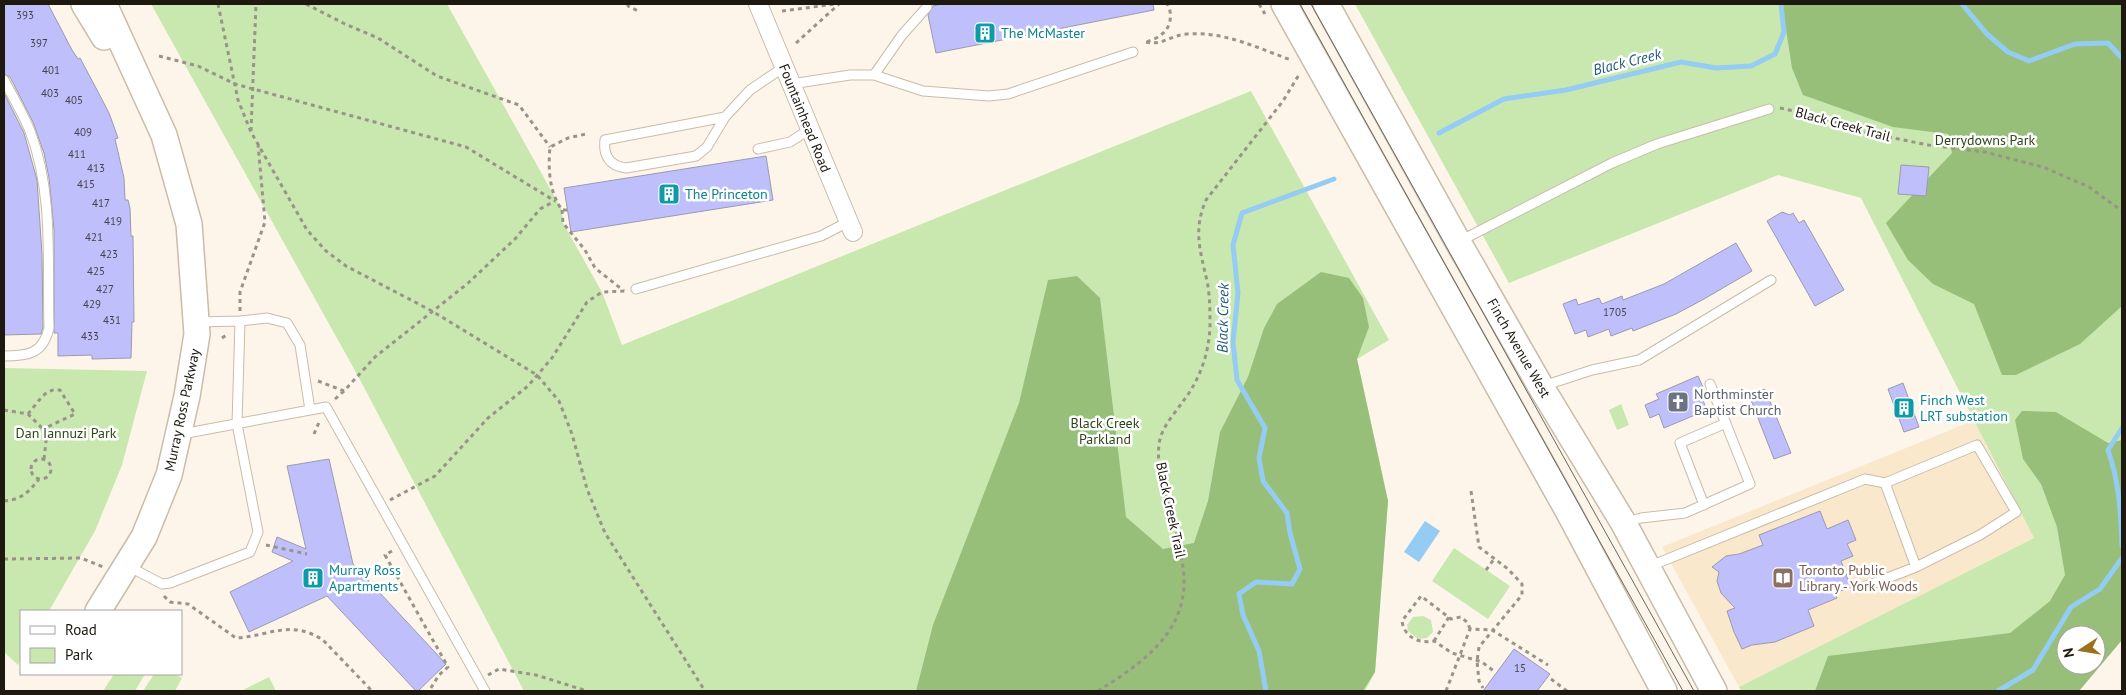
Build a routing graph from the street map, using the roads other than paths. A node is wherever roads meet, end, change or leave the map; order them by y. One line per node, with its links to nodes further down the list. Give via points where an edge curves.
1 (84, 4): 15 (main road, Murray Ross Parkway)
2 (104, 4): 15 (main road, Murray Ross Parkway)
3 (758, 4): 8 (street, Fountainhead Road)
4 (1284, 4): 39 (main road, via 1567,509)
5 (1326, 4): 18 (main road, Finch Avenue West)
6 (926, 7): 9 (lane)
7 (1133, 52): 9 (lane, via 1008,94 989,96 923,91)
8 (784, 67): 11 (street, Fountainhead Road); 13 (lane, via 750,90)
9 (874, 74): 11 (lane)
10 (4, 80): 23 (lane, via 30,131 44,184 49,328 40,348)
11 (791, 84): 14 (street, Fountainhead Road)
12 (1769, 109): 18 (lane, via 1656,144)
13 (725, 117): 13 (lane, via 604,140 604,151 616,167 626,168 696,156 707,147)
14 (810, 129): 16 (lane, via 790,142); 17 (street, Fountainhead Road)
15 (164, 135): 21 (main road, Murray Ross Parkway, via 189,224)
16 (758, 149)
17 (850, 227): 20 (lane)
18 (1458, 242): 25 (main road, Finch Avenue West)
19 (1772, 280): 25 (lane, via 1639,360 1592,370)
20 (636, 289)
21 (196, 322): 22 (lane); 29 (main road, Murray Ross Parkway, via 197,334)
22 (240, 326): 26 (lane, via 266,318 287,323 300,345); 28 (lane)
23 (4, 356)
24 (1710, 384): 27 (lane)
25 (1541, 387): 32 (main road, Finch Avenue West)
26 (310, 410): 28 (lane); 38 (lane, via 326,407)
27 (1726, 423): 31 (lane, via 1750,484); 31 (lane, via 1680,443)
28 (237, 424): 29 (lane); 35 (lane, via 258,532 250,552 162,584)
29 (178, 435): 35 (main road, Murray Ross Parkway, via 169,475 144,537)
30 (1885, 483): 33 (lane, via 1865,479); 34 (lane); 34 (lane, via 1977,445 2016,512 1980,535)
31 (1704, 505): 32 (lane, via 1685,513)
32 (1623, 522): 33 (main road, Finch Avenue West)
33 (1648, 567): 40 (main road, Finch Avenue West)
34 (1916, 567): 36 (lane)
35 (123, 570): 37 (main road, Murray Ross Parkway)
36 (1864, 587)
37 (99, 610)
38 (485, 691)
39 (1664, 691)
40 (1714, 691)

